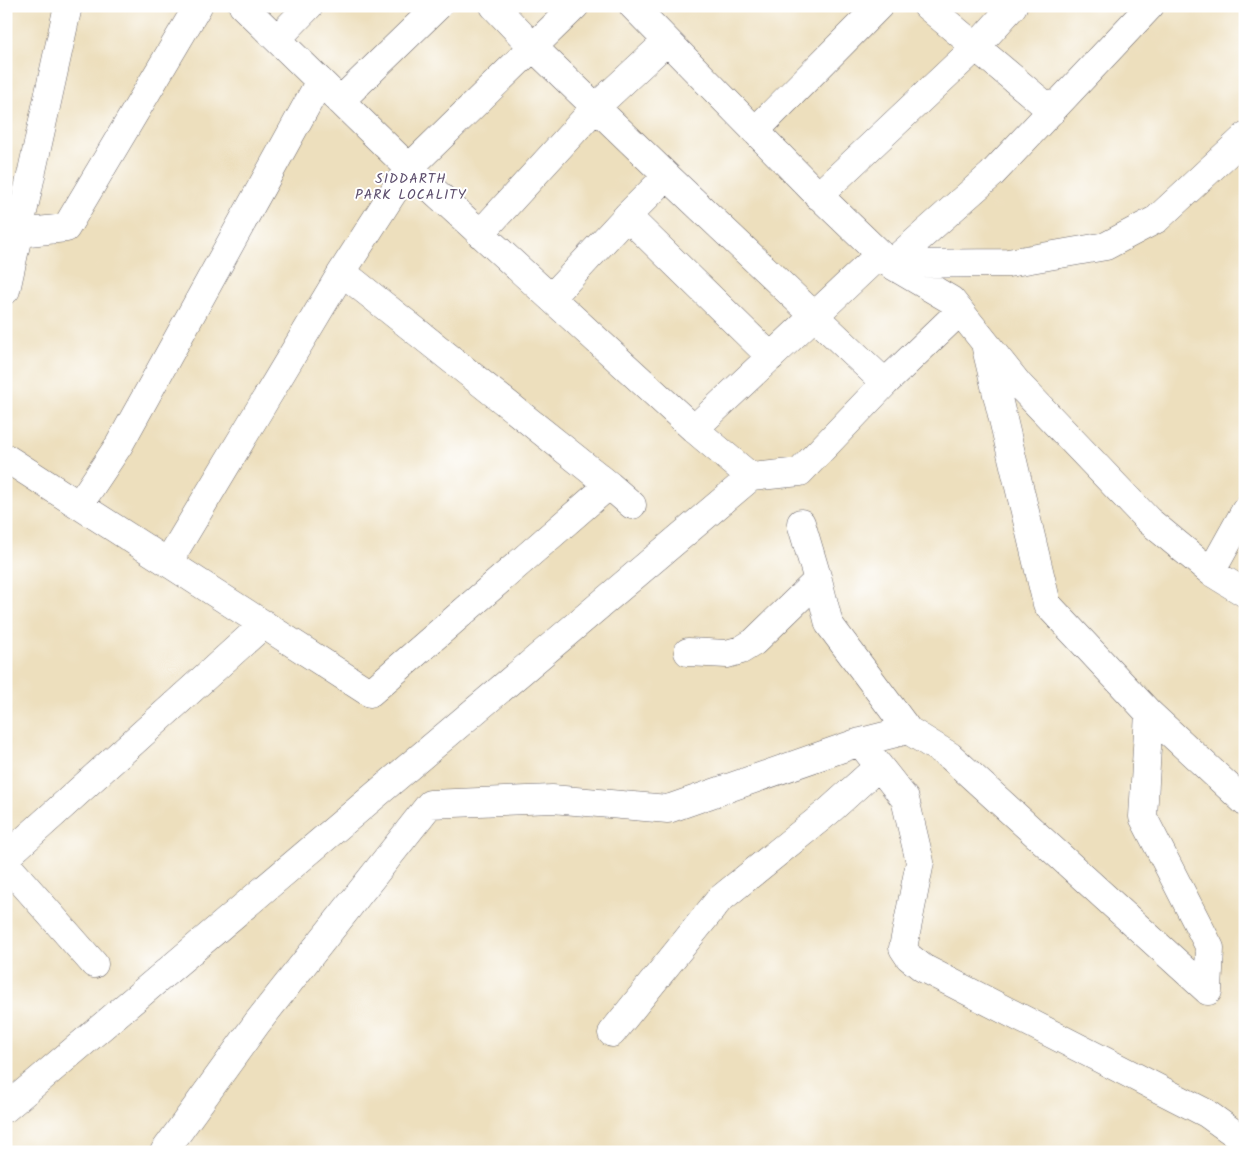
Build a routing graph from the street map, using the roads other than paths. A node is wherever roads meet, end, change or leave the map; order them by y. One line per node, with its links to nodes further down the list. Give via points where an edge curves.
1 (68, 6): 27 (street)
2 (198, 6): 27 (street, via 66,228)
3 (243, 6): 13 (street)
4 (309, 6): 13 (street)
5 (438, 6): 18 (street)
6 (494, 6): 15 (street)
7 (575, 6): 15 (street)
8 (633, 6): 14 (street)
9 (879, 6): 21 (street)
10 (927, 6): 16 (street)
11 (1013, 6): 16 (street)
12 (1150, 6): 20 (street)
13 (276, 39): 17 (street)
14 (667, 41): 19 (street); 21 (street)
15 (533, 47): 19 (street); 23 (street)
16 (976, 47): 20 (street); 25 (street)
17 (320, 81): 18 (street); 43 (street, via 119,445)
18 (340, 102): 23 (street)
19 (596, 107): 24 (street); 28 (street)
20 (1052, 110): 29 (street, via 992,174)
21 (755, 131): 25 (street)
22 (1245, 137): 29 (street, via 1157,219 1106,246 1008,263)
23 (408, 168): 28 (street); 30 (street)
24 (667, 176): 26 (street); 34 (street)
25 (818, 196): 29 (street)
26 (627, 216): 32 (street); 36 (street)
27 (19, 233): 31 (street)
28 (480, 234): 32 (street)
29 (885, 259): 33 (street, via 951,300); 34 (street)
30 (342, 272): 41 (street); 46 (street)
31 (6, 290)
32 (551, 298): 38 (street)
33 (960, 311): 35 (street); 37 (street)
34 (814, 315): 36 (street); 37 (street)
35 (984, 341): 47 (street, via 1019,385 1148,520); 52 (street, via 1047,604)
36 (771, 357): 38 (street)
37 (885, 382): 40 (street, via 800,472)
38 (694, 429): 40 (street)
39 (6, 458): 43 (street)
40 (751, 477): 61 (street)
41 (610, 484): 42 (street); 50 (street, via 370,693)
42 (632, 505)
43 (79, 506): 46 (street)
44 (1245, 512): 47 (street)
45 (800, 523): 48 (street)
46 (168, 562): 50 (street)
47 (1211, 572): 49 (street)
48 (818, 580): 51 (street, via 754,642 741,650 727,654); 53 (street, via 829,624)
49 (1245, 593)
50 (264, 624): 57 (street)
51 (688, 652)
52 (1149, 713): 53 (street, via 1143,817 1210,948 1208,990 950,756); 56 (street)
53 (908, 730): 54 (street)
54 (860, 742): 55 (street); 63 (street, via 668,809 552,799 430,804 257,1024)
55 (879, 766): 60 (street, via 719,900); 62 (street, via 905,799 920,862 902,948 909,957 923,968 1206,1113)
56 (1245, 802)
57 (6, 857)
58 (6, 864): 59 (street)
59 (94, 964)
60 (612, 1033)
61 (6, 1108)
62 (1245, 1141)
63 (164, 1152)

